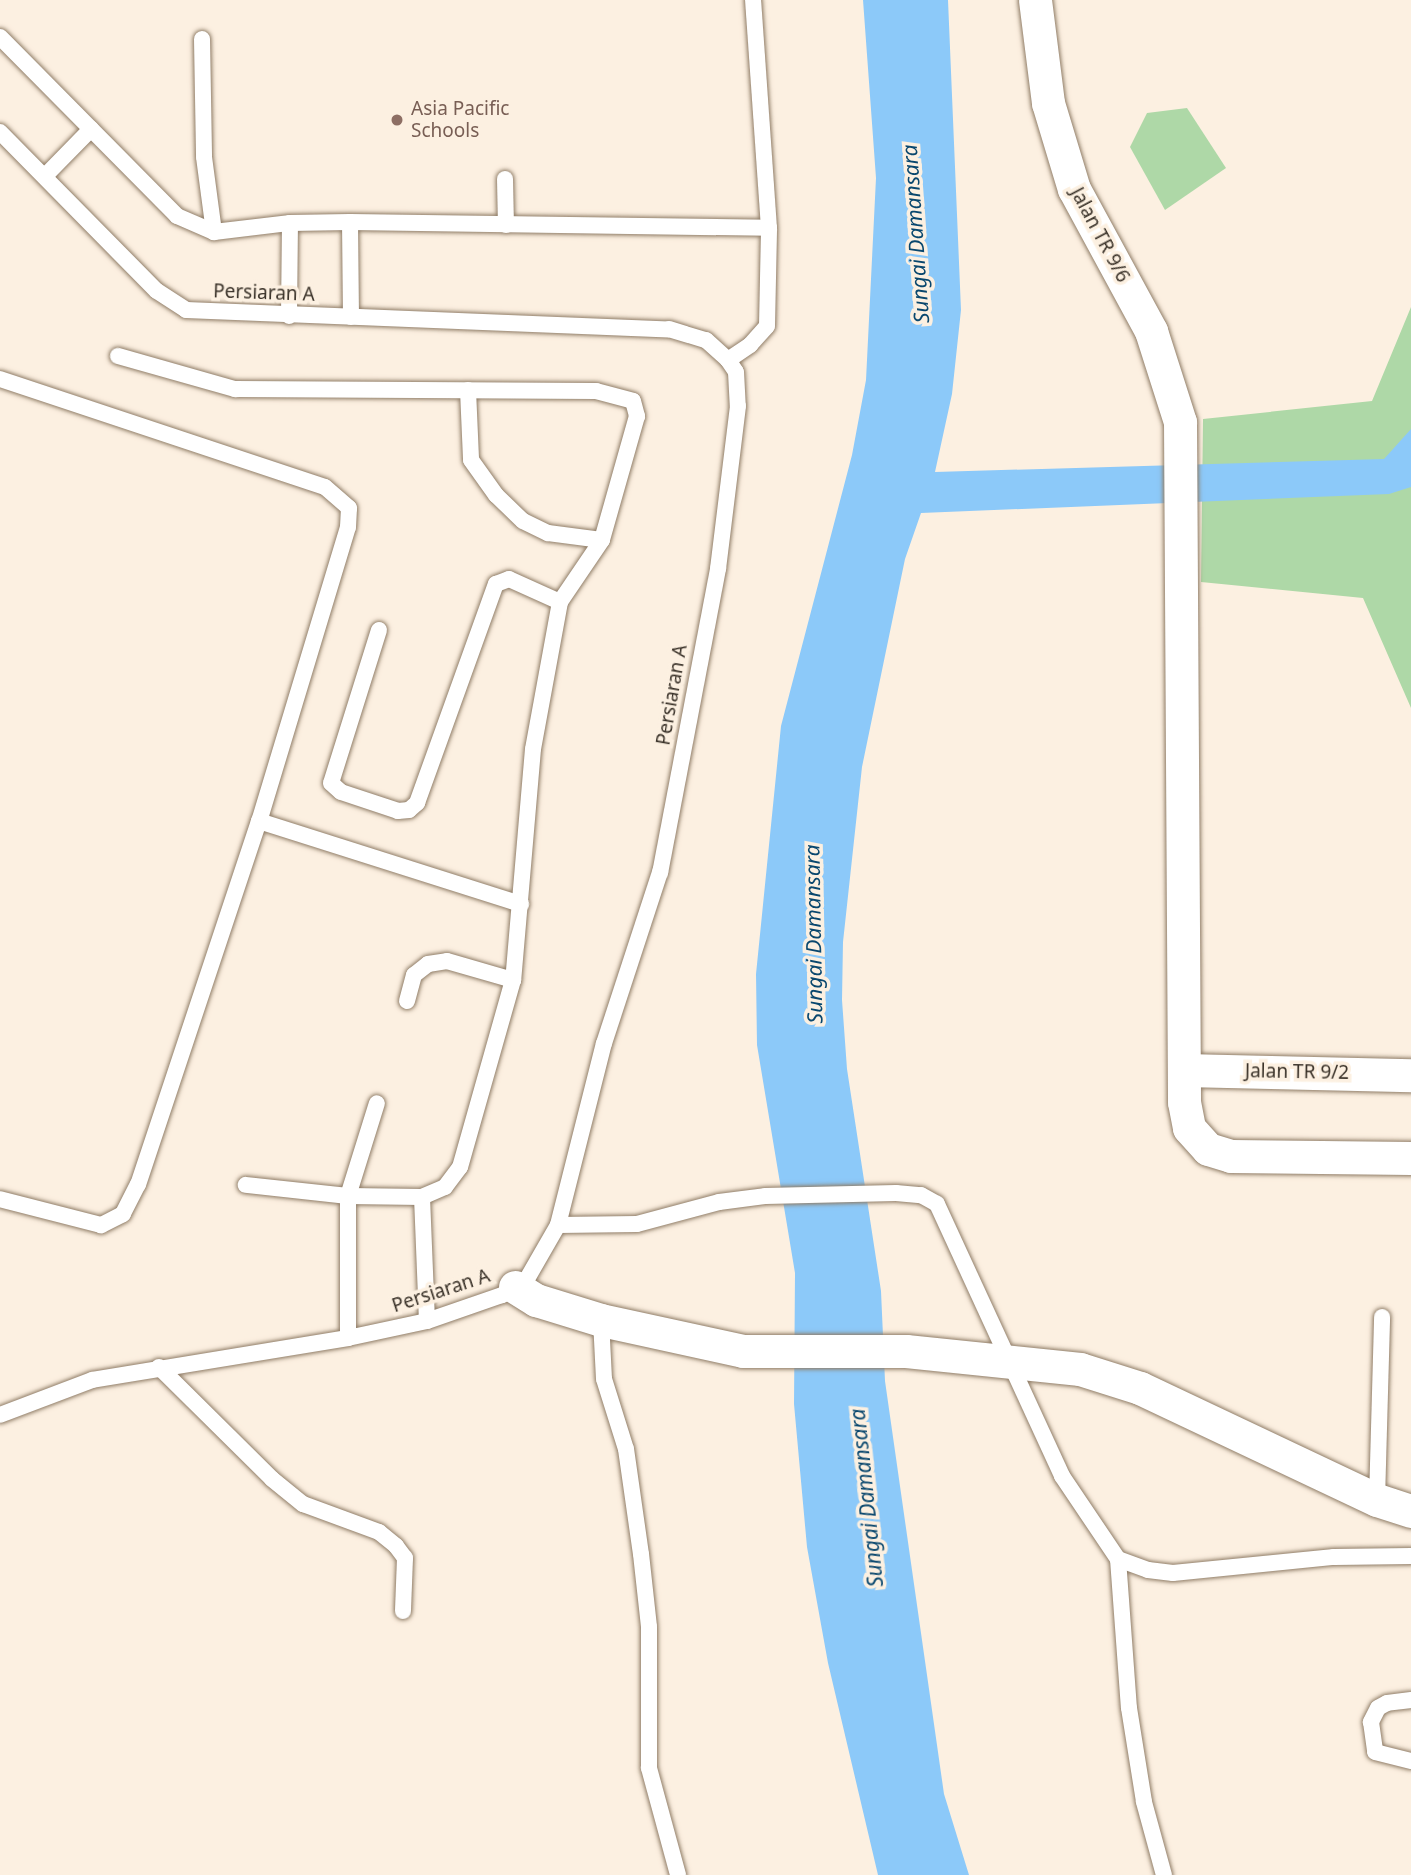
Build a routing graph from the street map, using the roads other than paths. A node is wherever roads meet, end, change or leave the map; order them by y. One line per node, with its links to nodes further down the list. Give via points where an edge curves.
1 (753, 0): 12 (lane)
2 (1035, 0): 27 (street, Jalan TR 9/6, via 1048,103 1074,189 1151,331 1180,422)
3 (0, 37): 5 (lane)
4 (202, 39): 13 (lane, via 204,157)
5 (91, 129): 7 (lane); 13 (lane, via 177,216)
6 (0, 132): 7 (lane, Persiaran A)
7 (45, 176): 14 (lane, Persiaran A, via 157,291 186,310)
8 (505, 179): 11 (lane)
9 (350, 222): 10 (lane); 11 (lane); 15 (lane)
10 (290, 223): 13 (lane); 14 (lane)
11 (506, 225): 12 (lane)
12 (769, 228): 17 (lane, via 767,326)
13 (214, 232)
14 (289, 316): 15 (lane, Persiaran A)
15 (351, 317): 17 (lane, Persiaran A, via 669,329 706,340)
16 (118, 356): 19 (lane, via 235,388)
17 (728, 360): 35 (lane, Persiaran A, via 736,372 738,406 718,569 663,859 604,1043)
18 (0, 379): 23 (lane, via 325,487 349,508 348,527)
19 (468, 390): 20 (lane, via 471,460 496,495 523,521 548,533); 20 (lane, via 596,391 633,401 637,416)
20 (602, 540): 21 (lane)
21 (560, 602): 22 (lane, via 509,579 496,584 417,803 409,810 398,811 341,792 331,783); 24 (lane, via 533,749)
22 (379, 630)
23 (259, 821): 24 (lane); 34 (lane, via 138,1184 123,1214 101,1226)
24 (521, 904): 25 (lane)
25 (513, 980): 26 (lane, via 447,961 428,964 415,975); 33 (lane, via 460,1167 445,1187)
26 (407, 1000)
27 (1184, 1070): 28 (street, Jalan TR 9/2); 30 (street, Jalan TR 9/6, via 1189,1128 1208,1149 1231,1156)
28 (1411, 1075)
29 (377, 1103): 32 (lane)
30 (1411, 1158)
31 (246, 1185): 32 (lane)
32 (348, 1196): 33 (lane); 40 (lane)
33 (422, 1197): 39 (lane)
34 (0, 1199)
35 (558, 1226): 36 (lane, Persiaran A, via 547,1251 527,1279); 41 (lane, via 637,1224 719,1202 765,1196 921,1195 937,1204)
36 (515, 1287): 38 (street, via 536,1300); 39 (lane, Persiaran A)
37 (1382, 1317): 44 (lane)
38 (601, 1320): 41 (street, via 743,1352 906,1352); 51 (lane, via 604,1379 626,1449 649,1627 649,1768)
39 (427, 1321): 40 (lane, Persiaran A)
40 (348, 1338): 42 (lane, Persiaran A)
41 (1011, 1359): 44 (street, via 1080,1369 1140,1388); 47 (lane, via 1034,1421 1062,1476)
42 (159, 1367): 43 (lane, Persiaran A, via 92,1380); 48 (lane, via 303,1504 379,1532 396,1546 405,1558)
43 (0, 1415)
44 (1377, 1500): 45 (street)
45 (1411, 1511)
46 (1411, 1556): 47 (lane, via 1334,1557 1173,1573)
47 (1118, 1559): 52 (lane, via 1129,1708 1144,1802)
48 (403, 1612)
49 (1411, 1700): 50 (lane, via 1387,1703 1378,1708 1371,1722 1375,1752)
50 (1411, 1761)
51 (678, 1875)
52 (1164, 1875)

